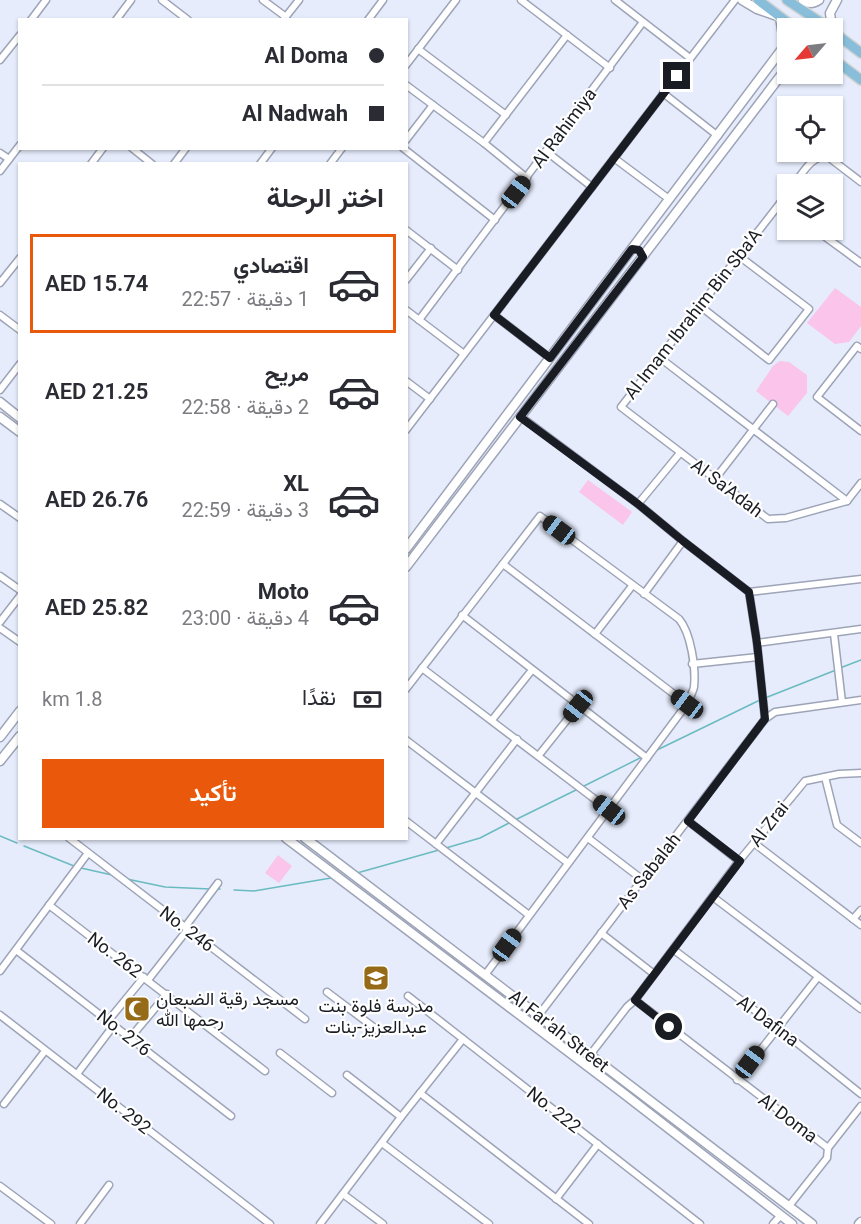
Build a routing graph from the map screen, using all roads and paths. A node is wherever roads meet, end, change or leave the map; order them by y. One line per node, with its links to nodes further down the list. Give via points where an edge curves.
1 (46, 0): 21 (street)
2 (120, 0): 18 (street)
3 (162, 0): 23 (street)
4 (264, 0): 24 (street)
5 (299, 0): 24 (street)
6 (383, 0): 25 (street)
7 (456, 0): 32 (street)
8 (521, 0): 29 (street)
9 (615, 0): 28 (street)
10 (735, 0): 34 (street)
11 (742, 0): 20 (street)
12 (758, 0): 20 (main road)
13 (787, 0): 19 (main road)
14 (792, 0): 19 (street)
15 (802, 0): 16 (street)
16 (819, 0)
17 (837, 0): 27 (street)
18 (129, 2): 22 (street)
19 (804, 10): 26 (main road)
20 (780, 17)
21 (32, 18)
22 (117, 18)
23 (185, 18)
24 (285, 18)
25 (370, 18)
26 (815, 18)
27 (830, 18)
28 (644, 22): 34 (street); 39 (street, Al Rahimiya)
29 (567, 35): 39 (street); 45 (street)
30 (18, 38): 36 (street)
31 (843, 39): 33 (main road)
32 (418, 49): 37 (street); 45 (street)
33 (861, 53)
34 (690, 58): 43 (street)
35 (777, 58): 46 (street)
36 (0, 60)
37 (408, 62)
38 (843, 66): 41 (main road)
39 (610, 68): 52 (street, Al Rahimiya)
40 (777, 80): 68 (street)
41 (861, 80)
42 (408, 86): 44 (street)
43 (663, 93): 46 (street); 54 (street)
44 (433, 105): 47 (street); 48 (street)
45 (506, 115): 48 (street)
46 (718, 136): 62 (street)
47 (408, 137)
48 (484, 143): 59 (street)
49 (18, 148): 55 (street)
50 (134, 150): 56 (street)
51 (406, 150): 64 (street)
52 (547, 152): 59 (street, Al Rahimiya); 61 (street)
53 (0, 153): 55 (street)
54 (614, 158): 61 (street); 62 (street)
55 (9, 159): 57 (street)
56 (150, 162)
57 (0, 171)
58 (802, 174): 60 (street, via 813,160 828,156)
59 (527, 178): 64 (street, Al Rahimiya)
60 (861, 182)
61 (592, 188): 81 (street)
62 (669, 200): 66 (street)
63 (777, 207): 71 (street, Al Imam Ibrahim Bin Sba'A)
64 (495, 220): 75 (street, Al Rahimiya)
65 (408, 232): 69 (street)
66 (643, 235): 68 (street, via 645,245); 70 (street)
67 (830, 240): 74 (street)
68 (653, 243): 72 (street)
69 (430, 248): 75 (street); 76 (street)
70 (632, 249): 72 (street, via 639,250); 86 (street)
71 (739, 256): 78 (street, Al Imam Ibrahim Bin Sba'A); 78 (street, via 808,309 776,352 769,360)
72 (643, 257): 97 (street)
73 (18, 260): 77 (street)
74 (861, 263)
75 (458, 270): 82 (street, Al Rahimiya)
76 (408, 277)
77 (0, 283)
78 (700, 306): 87 (street, Al Imam Ibrahim Bin Sba'A)
79 (408, 312): 82 (street)
80 (0, 315): 83 (street)
81 (494, 315): 85 (street); 86 (street)
82 (419, 320): 85 (street)
83 (18, 328)
84 (861, 349): 101 (street, via 857,346 817,397)
85 (464, 354): 91 (street)
86 (550, 358): 110 (street)
87 (660, 358): 94 (street, Al Imam Ibrahim Bin Sba'A); 100 (street)
88 (18, 367): 90 (street)
89 (408, 382): 91 (street)
90 (0, 390)
91 (430, 399): 98 (street)
92 (0, 402): 95 (street)
93 (773, 404): 100 (street)
94 (621, 407): 102 (street, Al Sa'Adah)
95 (18, 416)
96 (0, 417): 99 (street)
97 (520, 417): 107 (street); 111 (street)
98 (408, 427)
99 (18, 430)
100 (754, 430): 103 (street); 105 (street)
101 (861, 431)
102 (680, 453): 103 (street, Al Sa'Adah); 107 (street)
103 (715, 479): 105 (street, Al Sa'Adah, via 768,519 786,518)
104 (861, 483): 105 (street)
105 (847, 501)
106 (0, 504): 108 (street)
107 (638, 504): 109 (street)
108 (18, 517)
109 (683, 541): 117 (street); 118 (street)
110 (408, 546)
111 (408, 564)
112 (503, 564): 115 (street, via 540,516); 120 (street); 124 (street)
113 (0, 576): 116 (street)
114 (861, 579): 117 (street)
115 (632, 586): 118 (street); 124 (street)
116 (18, 589)
117 (749, 592): 127 (street)
118 (644, 594): 129 (street, via 686,627)
119 (18, 599): 121 (street)
120 (462, 615): 130 (street); 131 (street)
121 (0, 622)
122 (0, 628): 126 (street)
123 (861, 629): 125 (street)
124 (594, 634): 135 (street)
125 (834, 634): 127 (street); 134 (street)
126 (18, 641)
127 (757, 643): 128 (street)
128 (758, 657): 129 (street); 138 (street)
129 (692, 664): 135 (street, via 694,688)
130 (423, 668): 132 (street); 139 (street)
131 (532, 670): 136 (street); 139 (street)
132 (408, 687)
133 (861, 700): 134 (street)
134 (842, 702): 138 (street, via 775,712)
135 (687, 704): 145 (street)
136 (578, 706): 144 (street); 145 (street)
137 (18, 714): 140 (street)
138 (765, 719): 151 (street, As Sabalah)
139 (492, 720): 142 (street)
140 (0, 737)
141 (18, 738): 146 (street)
142 (517, 739): 144 (street); 149 (street)
143 (408, 741): 149 (street)
144 (538, 755): 150 (street)
145 (647, 758): 150 (street)
146 (0, 761)
147 (861, 773): 148 (street, Al Zrai)
148 (825, 777): 157 (street, Al Zrai, via 805,782); 158 (street, via 837,825)
149 (476, 792): 159 (street); 162 (street)
150 (609, 810): 153 (street)
151 (688, 821): 161 (street); 163 (street, As Sabalah)
152 (408, 823): 159 (street)
153 (588, 838): 162 (street); 163 (street)
154 (71, 840): 160 (street, No. 246)
155 (289, 840): 215 (street, Al Far'ah Street)
156 (308, 840): 177 (street, Al Far'ah Street)
157 (754, 843): 161 (street, Al Zrai); 169 (street)
158 (861, 843)
159 (436, 844): 168 (street)
160 (87, 853): 166 (street); 171 (street, No. 246)
161 (740, 861): 165 (street, Al Zrai)
162 (568, 863): 168 (street)
163 (643, 880): 172 (street, As Sabalah)
164 (218, 883): 171 (street)
165 (713, 897): 174 (street, Al Zrai); 178 (street)
166 (49, 905): 173 (street); 179 (street, No. 262)
167 (861, 910): 169 (street)
168 (529, 915): 177 (street)
169 (853, 919): 170 (street)
170 (861, 925)
171 (186, 928): 179 (street); 187 (street, No. 246)
172 (601, 933): 176 (street); 186 (street, As Sabalah)
173 (16, 950): 175 (street); 188 (street, No. 276)
174 (674, 950): 176 (street, Al Zrai); 189 (street, Al Dafina)
175 (0, 971)
176 (654, 974): 183 (street, Al Zrai)
177 (485, 975): 186 (street, Al Far'ah Street)
178 (818, 977): 184 (street); 189 (street)
179 (146, 979): 181 (street, No. 262); 188 (street)
180 (327, 992): 190 (street)
181 (166, 994): 191 (street); 196 (street, No. 262)
182 (408, 996): 192 (street, No. 222)
183 (635, 1000): 195 (street, Al Zrai); 199 (street, Al Doma)
184 (861, 1009)
185 (0, 1015): 193 (street, No. 292)
186 (538, 1016): 195 (street, Al Far'ah Street)
187 (305, 1019)
188 (111, 1023): 191 (street, No. 276); 197 (street)
189 (777, 1027): 199 (street); 202 (street, Al Dafina)
190 (380, 1032)
191 (130, 1038): 205 (street, No. 276)
192 (463, 1039): 201 (street); 208 (street, No. 222)
193 (45, 1051): 197 (street, No. 292); 203 (street)
194 (280, 1053): 200 (street)
195 (590, 1055): 214 (street, Al Far'ah Street)
196 (265, 1071)
197 (77, 1074): 218 (street, No. 292)
198 (347, 1075): 206 (street)
199 (737, 1080): 209 (street, Al Doma)
200 (332, 1093)
201 (420, 1094): 206 (street); 213 (street)
202 (861, 1094)
203 (4, 1104)
204 (861, 1106): 209 (street)
205 (231, 1116)
206 (400, 1117): 207 (street)
207 (382, 1143): 212 (street); 221 (street)
208 (597, 1144): 213 (street); 223 (street, No. 222)
209 (828, 1148): 214 (street, via 827,1158)
210 (109, 1185): 217 (street)
211 (0, 1186): 216 (street)
212 (344, 1194): 219 (street); 220 (street)
213 (556, 1199): 222 (street)
214 (789, 1206): 226 (street, Al Far'ah Street)
215 (781, 1215): 224 (street); 225 (street, Al Far'ah Street)
216 (51, 1224)
217 (80, 1224)
218 (270, 1224)
219 (320, 1224)
220 (383, 1224)
221 (489, 1224)
222 (589, 1224)
223 (700, 1224)
224 (773, 1224)
225 (792, 1224)
226 (812, 1224)

